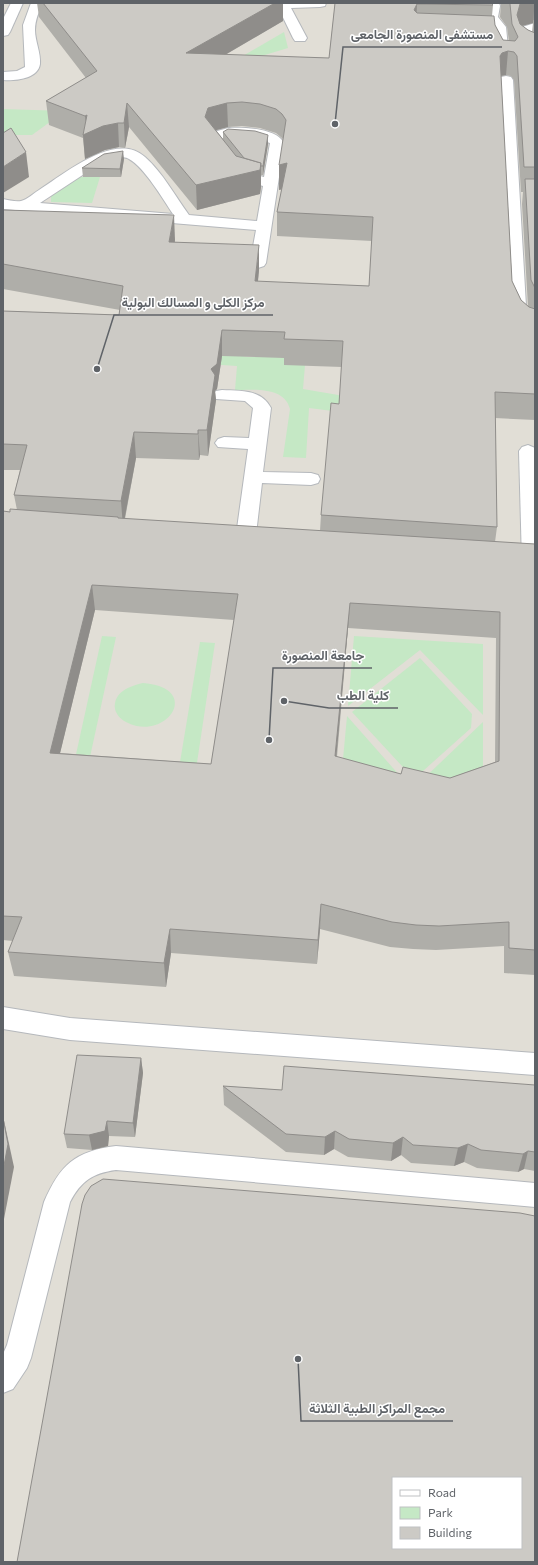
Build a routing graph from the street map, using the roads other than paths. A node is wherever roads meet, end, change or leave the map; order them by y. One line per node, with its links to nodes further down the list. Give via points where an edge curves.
1 (18, 3): 7 (lane)
2 (37, 3): 13 (lane, via 29,25 33,65 26,73)
3 (320, 3): 4 (lane)
4 (282, 4): 10 (lane)
5 (494, 6): 9 (lane, via 491,17 499,27)
6 (535, 27): 11 (lane, via 524,32 521,41 522,45)
7 (3, 32)
8 (484, 33): 9 (lane)
9 (500, 34): 12 (lane)
10 (300, 38)
11 (531, 51): 12 (lane, via 514,54)
12 (506, 70): 15 (lane)
13 (3, 76)
14 (271, 183): 14 (lane, via 277,144 273,137 260,133 224,133 215,136 214,140 239,173 253,180); 20 (lane)
15 (512, 198): 16 (lane); 22 (lane, via 518,306 525,322)
16 (527, 198)
17 (3, 204): 18 (lane)
18 (24, 206): 19 (lane); 19 (lane, via 99,158 121,153 140,159)
19 (184, 219): 20 (lane)
20 (264, 226): 21 (lane)
21 (258, 263)
22 (535, 330)
23 (222, 395): 25 (lane, via 252,398 260,404 262,408)
24 (224, 443): 25 (lane)
25 (257, 444): 27 (lane)
26 (528, 451): 30 (lane)
27 (253, 477): 28 (lane); 29 (lane)
28 (311, 479)
29 (245, 543)
30 (528, 562)
31 (3, 1018): 32 (lane, via 70,1029)
32 (535, 1064)
33 (535, 1195): 34 (lane, via 104,1159 78,1170 62,1190 17,1358)
34 (3, 1379)

